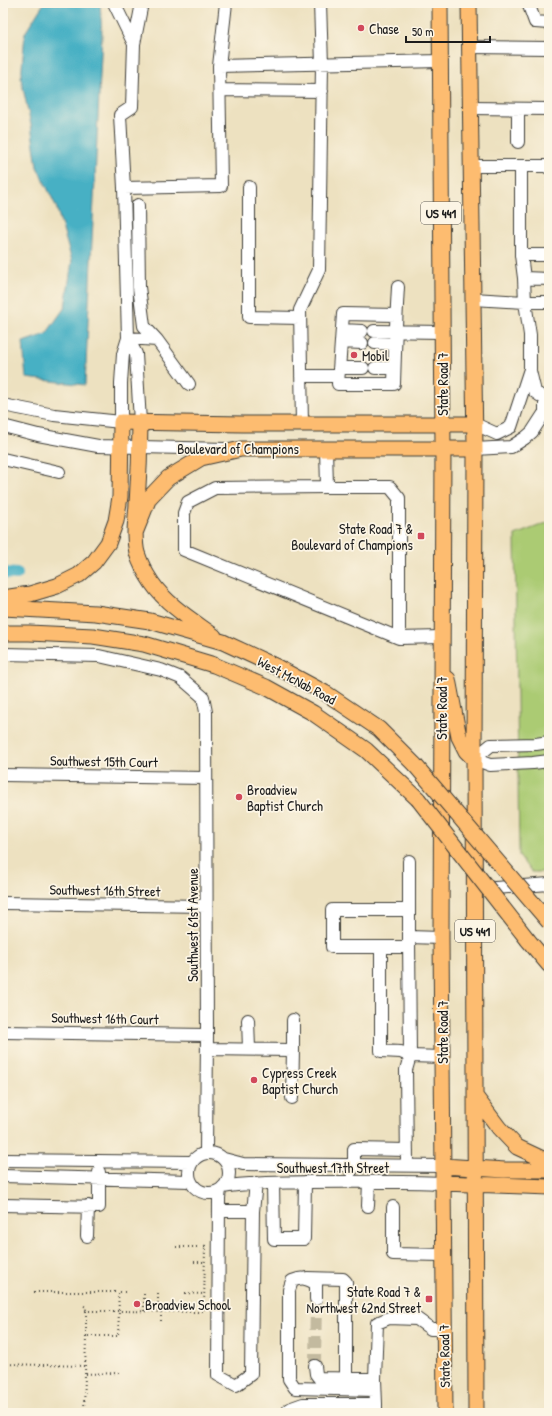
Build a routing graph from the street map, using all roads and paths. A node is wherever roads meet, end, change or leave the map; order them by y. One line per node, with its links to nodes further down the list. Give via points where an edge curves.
1 (114, 3): 9 (street)
2 (142, 3): 9 (street)
3 (226, 3): 14 (street)
4 (320, 3): 13 (street)
5 (440, 3): 12 (main road, State Road 7 / US 441)
6 (469, 3): 10 (main road, US 441)
7 (528, 3): 8 (street, via 535,22)
8 (549, 23)
9 (134, 44): 25 (street, via 132,107 120,115)
10 (469, 48): 11 (street); 17 (main road, US 441)
11 (549, 48)
12 (441, 61): 13 (street); 39 (main road, State Road 7 / US 441)
13 (322, 64): 14 (street); 16 (street)
14 (219, 66): 15 (street)
15 (220, 90): 16 (street); 25 (street, via 221,186)
16 (322, 91): 36 (street, via 319,270 300,310)
17 (470, 108): 18 (street); 21 (main road, US 441)
18 (518, 109): 19 (street); 20 (street)
19 (549, 109)
20 (518, 142)
21 (471, 166): 22 (street); 32 (main road, US 441)
22 (521, 166): 23 (street); 27 (street)
23 (549, 168)
24 (248, 187): 36 (street, via 249,317)
25 (124, 188): 40 (street)
26 (138, 205): 42 (street, via 139,287 144,326)
27 (521, 255): 28 (street); 29 (street)
28 (549, 255)
29 (524, 278): 30 (street); 33 (street)
30 (549, 279)
31 (398, 287): 35 (street)
32 (473, 299): 33 (street); 57 (main road, US 441)
33 (525, 302): 34 (street); 48 (street, via 530,331)
34 (549, 302)
35 (396, 315): 37 (street, via 343,314); 41 (street)
36 (300, 318): 50 (street)
37 (342, 330): 43 (street); 43 (street, via 362,337)
38 (374, 331): 41 (street)
39 (442, 332): 41 (street); 56 (main road, State Road 7 / US 441)
40 (128, 338): 42 (street); 53 (street, via 123,354); 54 (street, via 136,354)
41 (395, 338): 44 (street); 47 (street)
42 (157, 340): 51 (street)
43 (341, 342): 49 (street)
44 (375, 344)
45 (363, 368): 49 (street)
46 (375, 368): 47 (street)
47 (394, 368): 49 (street, via 394,384 338,384)
48 (530, 369): 57 (street, via 511,427 497,434); 64 (street, via 535,392 544,399 545,412 532,432 511,447)
49 (338, 372): 50 (street)
50 (301, 376): 55 (street)
51 (189, 384)
52 (3, 405): 53 (street, Boulevard of Champions, via 54,415)
53 (121, 422): 54 (main road, Boulevard of Champions); 59 (main road)
54 (140, 422): 55 (main road, Boulevard of Champions); 60 (main road)
55 (302, 424): 56 (main road, Boulevard of Champions)
56 (442, 424): 57 (main road, Boulevard of Champions); 62 (main road, State Road 7 / US 441)
57 (475, 424): 64 (main road, US 441)
58 (3, 426): 59 (street, Boulevard of Champions, via 98,446)
59 (120, 446): 60 (street, Boulevard of Champions); 69 (main road, via 120,497 116,521 108,543 94,562 79,575 57,586)
60 (140, 447): 63 (street, Boulevard of Champions); 68 (main road)
61 (326, 448): 62 (main road, Boulevard of Champions); 63 (main road, Boulevard of Champions); 67 (street)
62 (443, 448): 64 (main road, Boulevard of Champions); 73 (main road, State Road 7 / US 441)
63 (241, 449): 68 (main road, via 201,458 168,478 149,498)
64 (475, 449): 77 (main road, US 441)
65 (3, 459): 66 (street)
66 (59, 472)
67 (327, 487): 72 (street, via 390,487 399,498); 72 (street, via 215,488 188,502 184,513 184,550)
68 (135, 533): 74 (main road, via 137,552 152,584 168,601)
69 (3, 598)
70 (3, 608): 74 (main road, West McNab Road, via 96,613 150,621)
71 (3, 633): 91 (main road, West McNab Road, bridge, via 93,636 144,644 214,665 266,687 313,713 366,750 418,799)
72 (399, 638): 73 (street)
73 (441, 639): 77 (main road, via 459,737 466,751); 88 (main road, State Road 7 / US 441)
74 (223, 642): 87 (main road, West McNab Road, bridge, via 327,694 379,729 415,764)
75 (3, 654): 80 (street, Southwest 61st Avenue, via 99,656 161,670 181,678 203,697 206,712)
76 (549, 742): 77 (street, via 491,745)
77 (474, 759): 78 (street, via 490,765); 83 (main road, US 441)
78 (549, 761)
79 (3, 775): 80 (street, Southwest 15th Court)
80 (206, 778): 85 (street, Southwest 61st Avenue)
81 (409, 861): 86 (street)
82 (549, 884): 83 (street)
83 (474, 890): 101 (main road, US 441)
84 (3, 903): 85 (street, Southwest 16th Street)
85 (206, 906): 95 (street, Southwest 61st Avenue)
86 (409, 910): 89 (street); 90 (street, via 332,910 332,947)
87 (549, 922)
88 (441, 938): 89 (street); 100 (main road, State Road 7 / US 441)
89 (409, 942): 90 (street); 99 (street)
90 (381, 947): 99 (street, via 381,1051 401,1052)
91 (549, 965)
92 (248, 1020): 97 (street)
93 (293, 1020): 98 (street)
94 (3, 1032): 95 (street, Southwest 16th Court)
95 (207, 1035): 96 (street, Southwest 61st Avenue)
96 (207, 1049): 97 (street); 104 (street, Southwest 61st Avenue)
97 (249, 1049): 98 (street)
98 (292, 1050): 102 (street)
99 (410, 1056): 100 (street); 103 (street, via 406,1070)
100 (443, 1057): 112 (main road, State Road 7 / US 441)
101 (475, 1096): 109 (main road, via 517,1147); 113 (main road, US 441)
102 (292, 1098)
103 (407, 1150): 110 (street, via 354,1149); 111 (street)
104 (206, 1153): 105 (street, via 216,1154); 108 (street, via 200,1154)
105 (224, 1159): 110 (street, Southwest 17th Street, via 243,1164); 126 (street, via 229,1176)
106 (3, 1160): 107 (street)
107 (99, 1162): 108 (street); 116 (street)
108 (191, 1162): 117 (street, via 188,1175)
109 (549, 1162)
110 (354, 1165): 111 (street, Southwest 17th Street); 119 (street)
111 (407, 1165): 112 (street, Southwest 17th Street)
112 (443, 1166): 113 (main road); 123 (main road, State Road 7 / US 441)
113 (475, 1168): 114 (main road); 124 (main road, US 441)
114 (549, 1170)
115 (3, 1176): 116 (street)
116 (99, 1179): 117 (street); 128 (street, via 99,1206)
117 (190, 1181): 126 (street, via 194,1187 207,1193)
118 (305, 1182): 119 (street, Southwest 17th Street); 122 (street, Southwest 17th Street); 122 (street, via 304,1239 274,1239)
119 (348, 1182): 120 (street, Southwest 17th Street)
120 (368, 1182): 123 (street, Southwest 17th Street); 130 (street)
121 (256, 1183): 122 (street, Southwest 17th Street); 126 (street, Southwest 17th Street); 129 (street)
122 (273, 1183)
123 (443, 1183): 124 (main road); 135 (main road, State Road 7 / US 441)
124 (476, 1185): 125 (main road); 170 (main road, US 441)
125 (549, 1187)
126 (222, 1188): 132 (street)
127 (3, 1205): 128 (street)
128 (88, 1206): 133 (street)
129 (254, 1206): 132 (street); 132 (street, via 251,1374 236,1385 218,1375)
130 (368, 1206)
131 (393, 1207): 135 (street, via 393,1254)
132 (219, 1211)
133 (87, 1236)
134 (176, 1247): 137 (path, via 205,1246)
135 (443, 1255): 156 (main road, State Road 7 / US 441)
136 (194, 1262): 137 (path)
137 (204, 1262): 146 (path)
138 (307, 1278): 148 (street, via 316,1284); 163 (street, via 343,1279 346,1282); 164 (street, via 292,1281 289,1290 289,1379 295,1388)
139 (34, 1292): 140 (path)
140 (60, 1292): 141 (path); 147 (path)
141 (118, 1292): 142 (path); 151 (path)
142 (125, 1292)
143 (144, 1293): 152 (path)
144 (158, 1293): 153 (path)
145 (185, 1294): 146 (path)
146 (204, 1294): 154 (path, via 202,1312)
147 (60, 1295)
148 (316, 1299)
149 (84, 1306): 150 (path)
150 (86, 1311): 151 (path); 157 (path)
151 (118, 1311): 152 (path); 157 (path, via 118,1336)
152 (144, 1312): 153 (path)
153 (158, 1312): 154 (path)
154 (161, 1312): 155 (path)
155 (161, 1321)
156 (444, 1329): 164 (street, via 431,1329 417,1318 389,1318 377,1323); 167 (main road, State Road 7 / US 441)
157 (86, 1336): 159 (path)
158 (3, 1364): 159 (path)
159 (85, 1366): 162 (path)
160 (314, 1366): 163 (street, via 318,1378)
161 (120, 1373): 162 (path)
162 (85, 1374): 168 (path)
163 (346, 1378): 164 (street)
164 (375, 1385): 166 (street)
165 (343, 1408): 166 (street); 169 (street, via 303,1404 289,1409)
166 (376, 1408)
167 (446, 1409)
168 (84, 1413)
169 (289, 1413)
170 (476, 1413)

